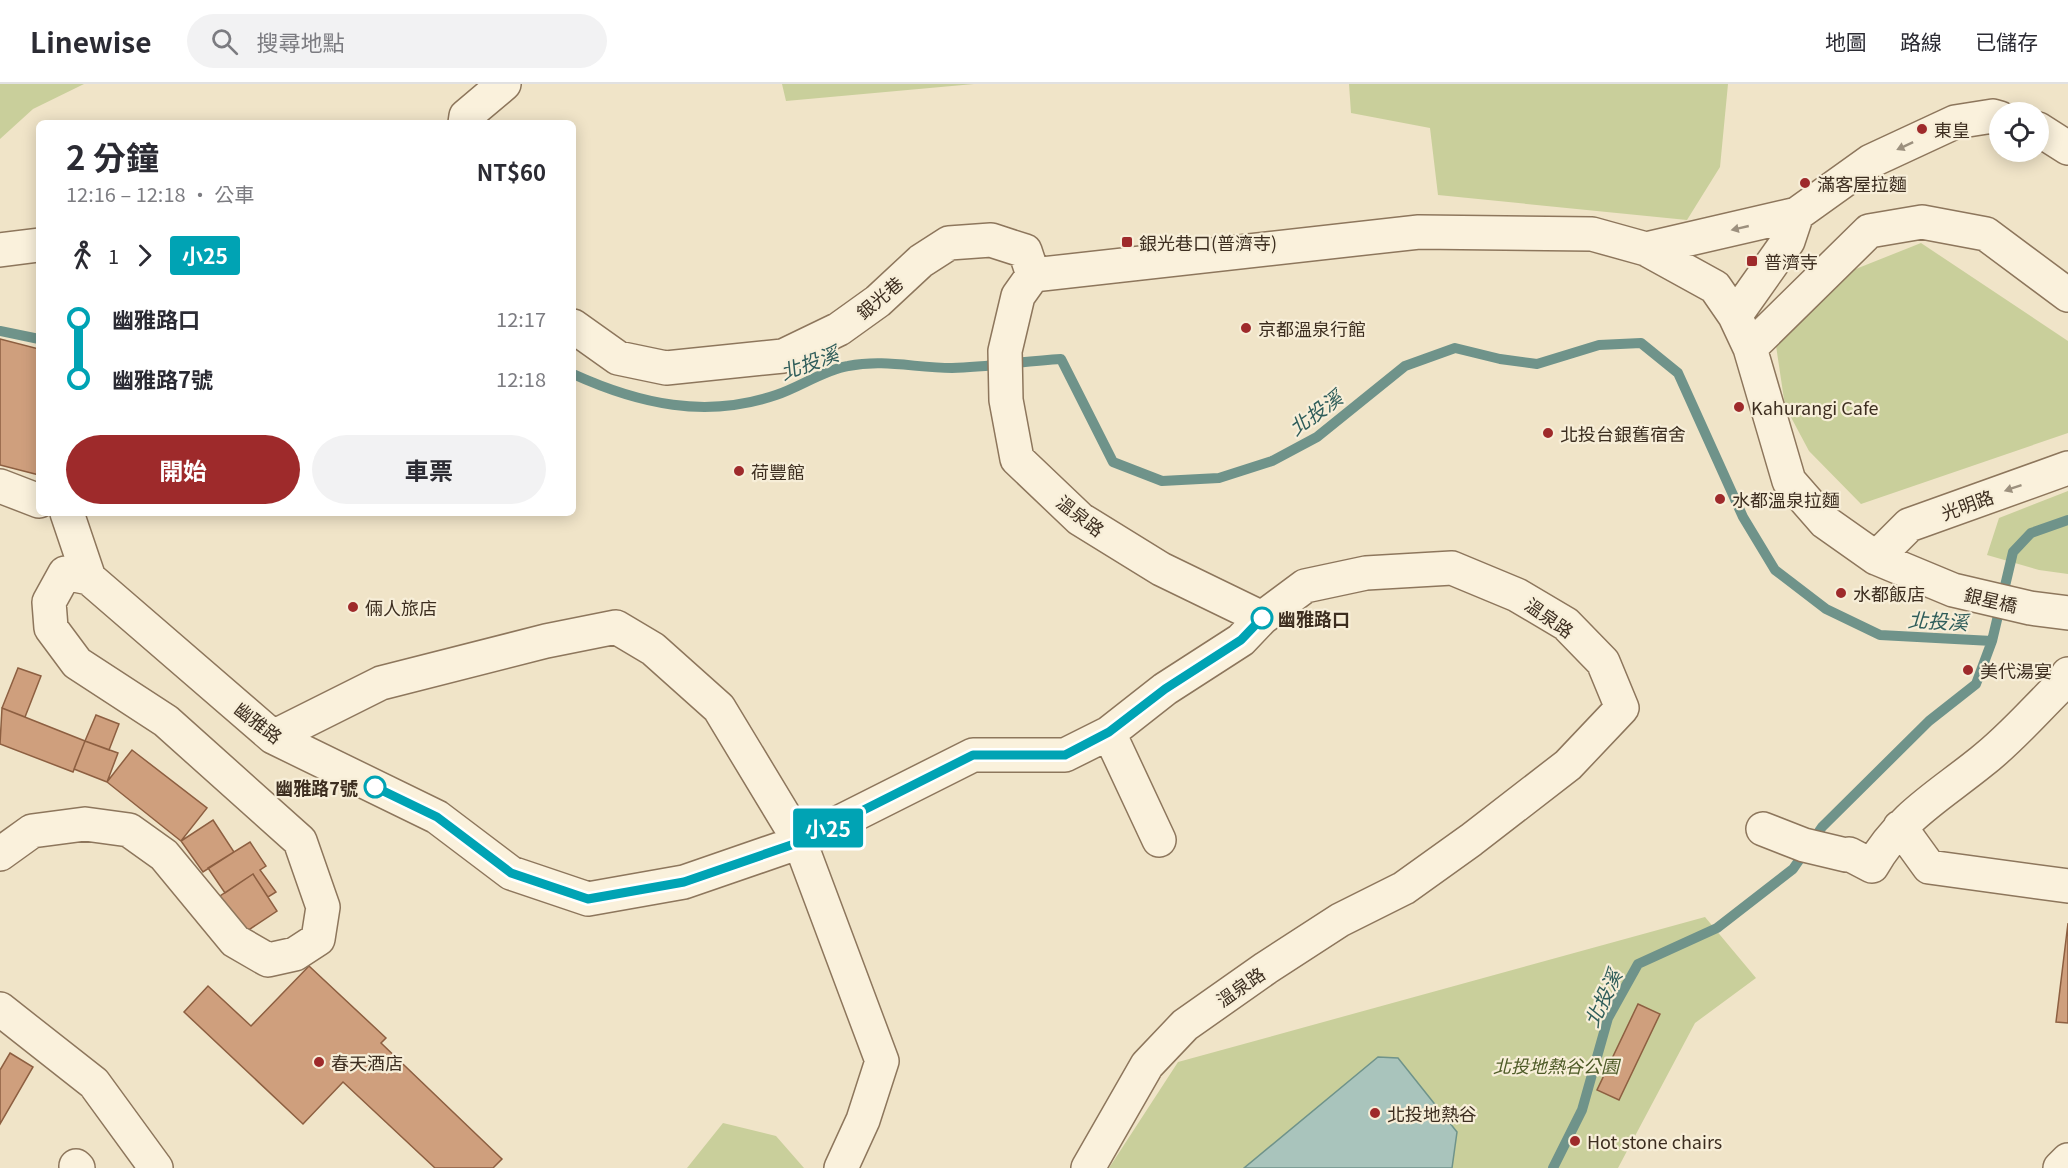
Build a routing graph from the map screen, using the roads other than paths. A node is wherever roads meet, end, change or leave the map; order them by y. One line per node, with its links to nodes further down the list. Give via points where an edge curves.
1 (504, 84): 3 (street)
2 (1989, 117): 6 (street, one-way to 6, via 1955,122 1871,161)
3 (465, 120)
4 (2049, 136): 5 (street)
5 (2068, 148)
6 (1797, 214): 8 (street, one-way to 8); 12 (street, via 1788,241)
7 (36, 245): 9 (street)
8 (1646, 249): 10 (street, via 1592,234 1419,232); 12 (street, via 1716,287)
9 (0, 250)
10 (1033, 274): 13 (street, 銀光巷, via 1025,251 991,240 949,243 838,329 783,356 666,368 618,358); 22 (street, 溫泉路, via 1018,296 1005,351 1006,400 1017,459 1080,519 1161,569)
11 (2068, 295): 14 (street, via 1986,234 1922,222 1869,231)
12 (1735, 316): 14 (street, 銀星橋)
13 (576, 328)
14 (1750, 348): 19 (street, 銀星橋, via 1788,481 1825,522)
15 (2068, 468): 19 (street, 光明路, one-way to 19, via 1909,525)
16 (0, 486): 17 (street)
17 (36, 500)
18 (68, 516): 20 (street)
19 (1876, 558): 21 (street, 銀星橋, via 1953,590)
20 (89, 579): 25 (street, 幽雅路); 30 (street, via 65,573 49,602 51,628 77,663 166,721 300,842 323,907 318,939 295,954 268,960 235,941 164,855 129,830 85,824 32,831)
21 (2068, 613)
22 (1262, 618): 24 (street, 幽雅路, via 1241,640 1165,689); 36 (street, 溫泉路, via 1305,585 1366,573 1452,568 1517,595 1566,624 1603,662 1622,708 1568,765 1471,840 1404,888 1340,921 1185,1025 1147,1065)
23 (2068, 674): 26 (street, via 1983,761 1926,802)
24 (1109, 732): 28 (street); 29 (street, 幽雅路, via 1065,755 973,755)
25 (273, 737): 29 (street, 幽雅路, via 437,817 511,873 588,899 684,882); 29 (street, via 381,683 546,640 616,627 653,649 719,708)
26 (1900, 827): 27 (street, via 1882,848 1859,861); 31 (street, via 1929,867)
27 (1763, 829)
28 (1160, 840)
29 (800, 842): 35 (street, via 882,1061 863,1120)
30 (0, 854)
31 (2068, 886)
32 (0, 1009): 34 (street, via 94,1083)
33 (2068, 1160): 37 (street)
34 (156, 1168)
35 (841, 1168)
36 (1088, 1168)
37 (2060, 1168)

